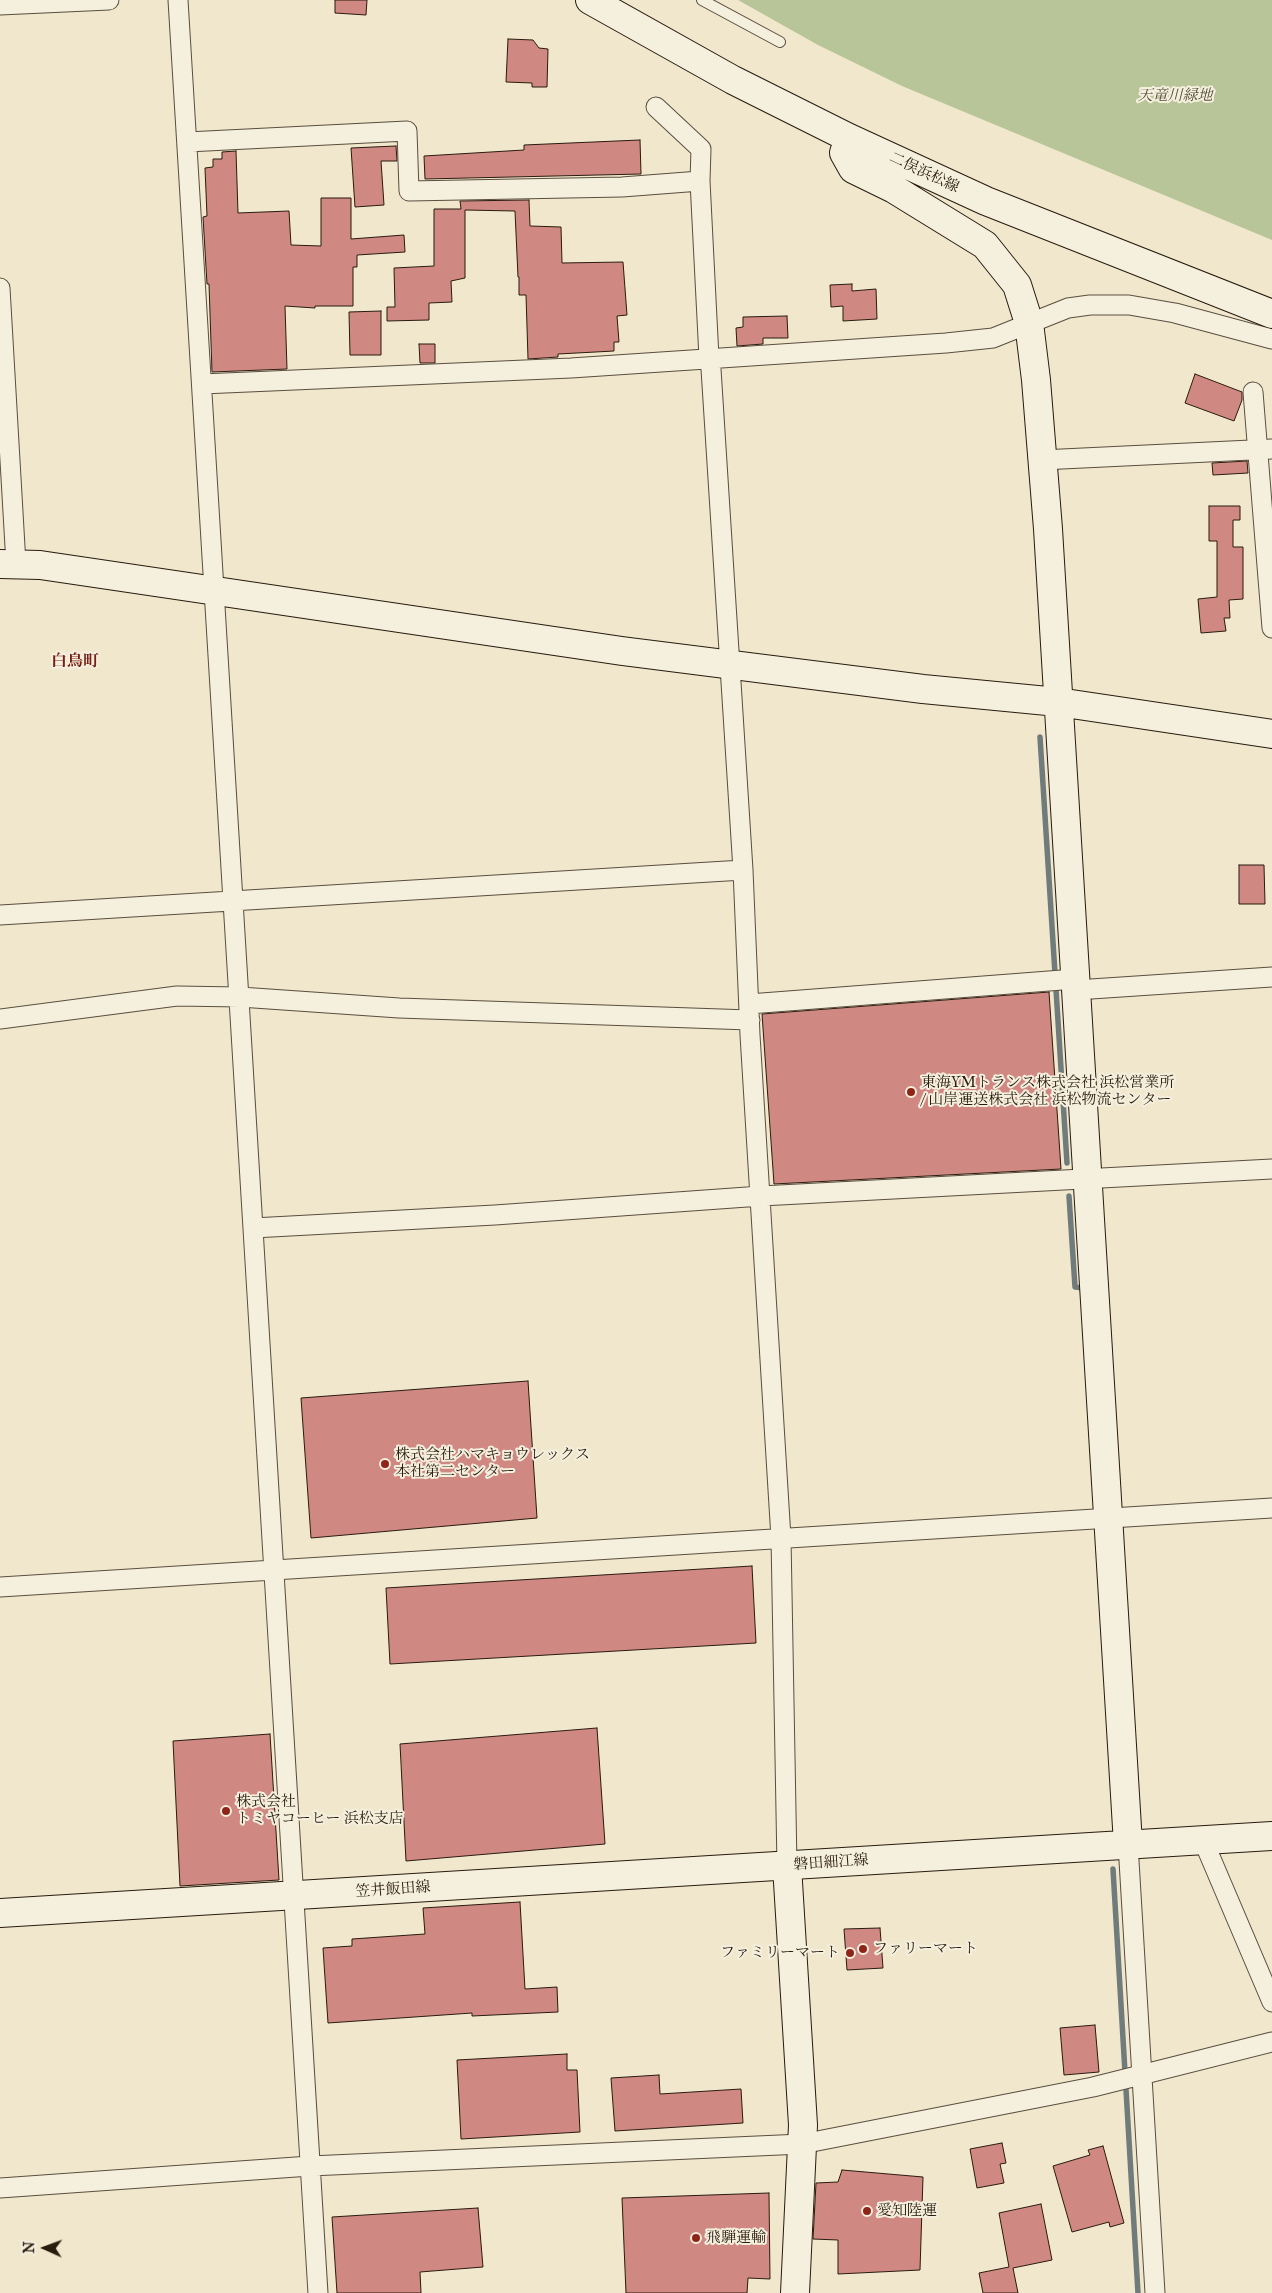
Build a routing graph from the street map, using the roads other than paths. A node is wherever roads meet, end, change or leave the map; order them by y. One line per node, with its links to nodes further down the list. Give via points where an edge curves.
1 (110, 0): 5 (street)
2 (178, 0): 9 (street)
3 (590, 0): 8 (street, 二俣浜松線, via 732,80)
4 (702, 0): 6 (lane)
5 (0, 5)
6 (780, 42)
7 (656, 106): 10 (street, via 701,149)
8 (849, 138): 12 (street, 二俣浜松線, via 986,201); 13 (street, via 844,153 853,169 894,189 985,245 1017,285)
9 (187, 142): 10 (street, via 407,131 409,191 622,188); 16 (street)
10 (700, 181): 15 (street)
11 (0, 288): 20 (street)
12 (1272, 314)
13 (1028, 323): 14 (street, via 1068,308 1129,305); 15 (street, via 993,338); 19 (street, via 1036,380)
14 (1272, 339)
15 (709, 358): 16 (street, via 571,368); 23 (street)
16 (202, 384): 21 (street)
17 (1253, 392): 18 (street)
18 (1265, 449): 19 (street); 22 (street)
19 (1041, 460): 24 (street)
20 (8, 564): 21 (street, via 40,565)
21 (214, 592): 23 (street); 27 (street)
22 (1272, 628)
23 (729, 664): 24 (street, via 923,689); 26 (street)
24 (1058, 702): 25 (street); 30 (street)
25 (1272, 734)
26 (743, 870): 27 (street); 32 (street)
27 (233, 899): 28 (street); 31 (street)
28 (0, 915)
29 (1272, 977): 30 (street)
30 (1065, 983): 32 (street); 35 (street)
31 (240, 997): 32 (street, via 409,1008); 33 (street, via 177,996); 37 (street)
32 (749, 1012): 36 (street)
33 (0, 1019)
34 (1272, 1169): 35 (street)
35 (1086, 1178): 36 (street); 39 (street)
36 (761, 1196): 37 (street); 40 (street)
37 (253, 1228): 41 (street)
38 (1272, 1508): 39 (street)
39 (1110, 1517): 40 (street); 45 (street)
40 (781, 1538): 41 (street); 46 (street)
41 (273, 1570): 42 (street); 47 (street)
42 (0, 1587)
43 (1272, 1836): 44 (street, 磐田細江線)
44 (1203, 1840): 45 (street, 磐田細江線); 49 (street)
45 (1128, 1844): 46 (street, 磐田細江線); 51 (street)
46 (787, 1866): 47 (street, 笠井飯田線); 52 (street, 磐田細江線)
47 (293, 1897): 48 (street, 笠井飯田線); 53 (street)
48 (6, 1913)
49 (1272, 2002)
50 (1272, 2042): 51 (street)
51 (1139, 2075): 52 (street); 57 (street)
52 (802, 2144): 53 (street); 56 (street, 磐田細江線)
53 (310, 2166): 54 (street); 55 (street)
54 (2, 2188)
55 (318, 2293)
56 (795, 2293)
57 (1155, 2293)

